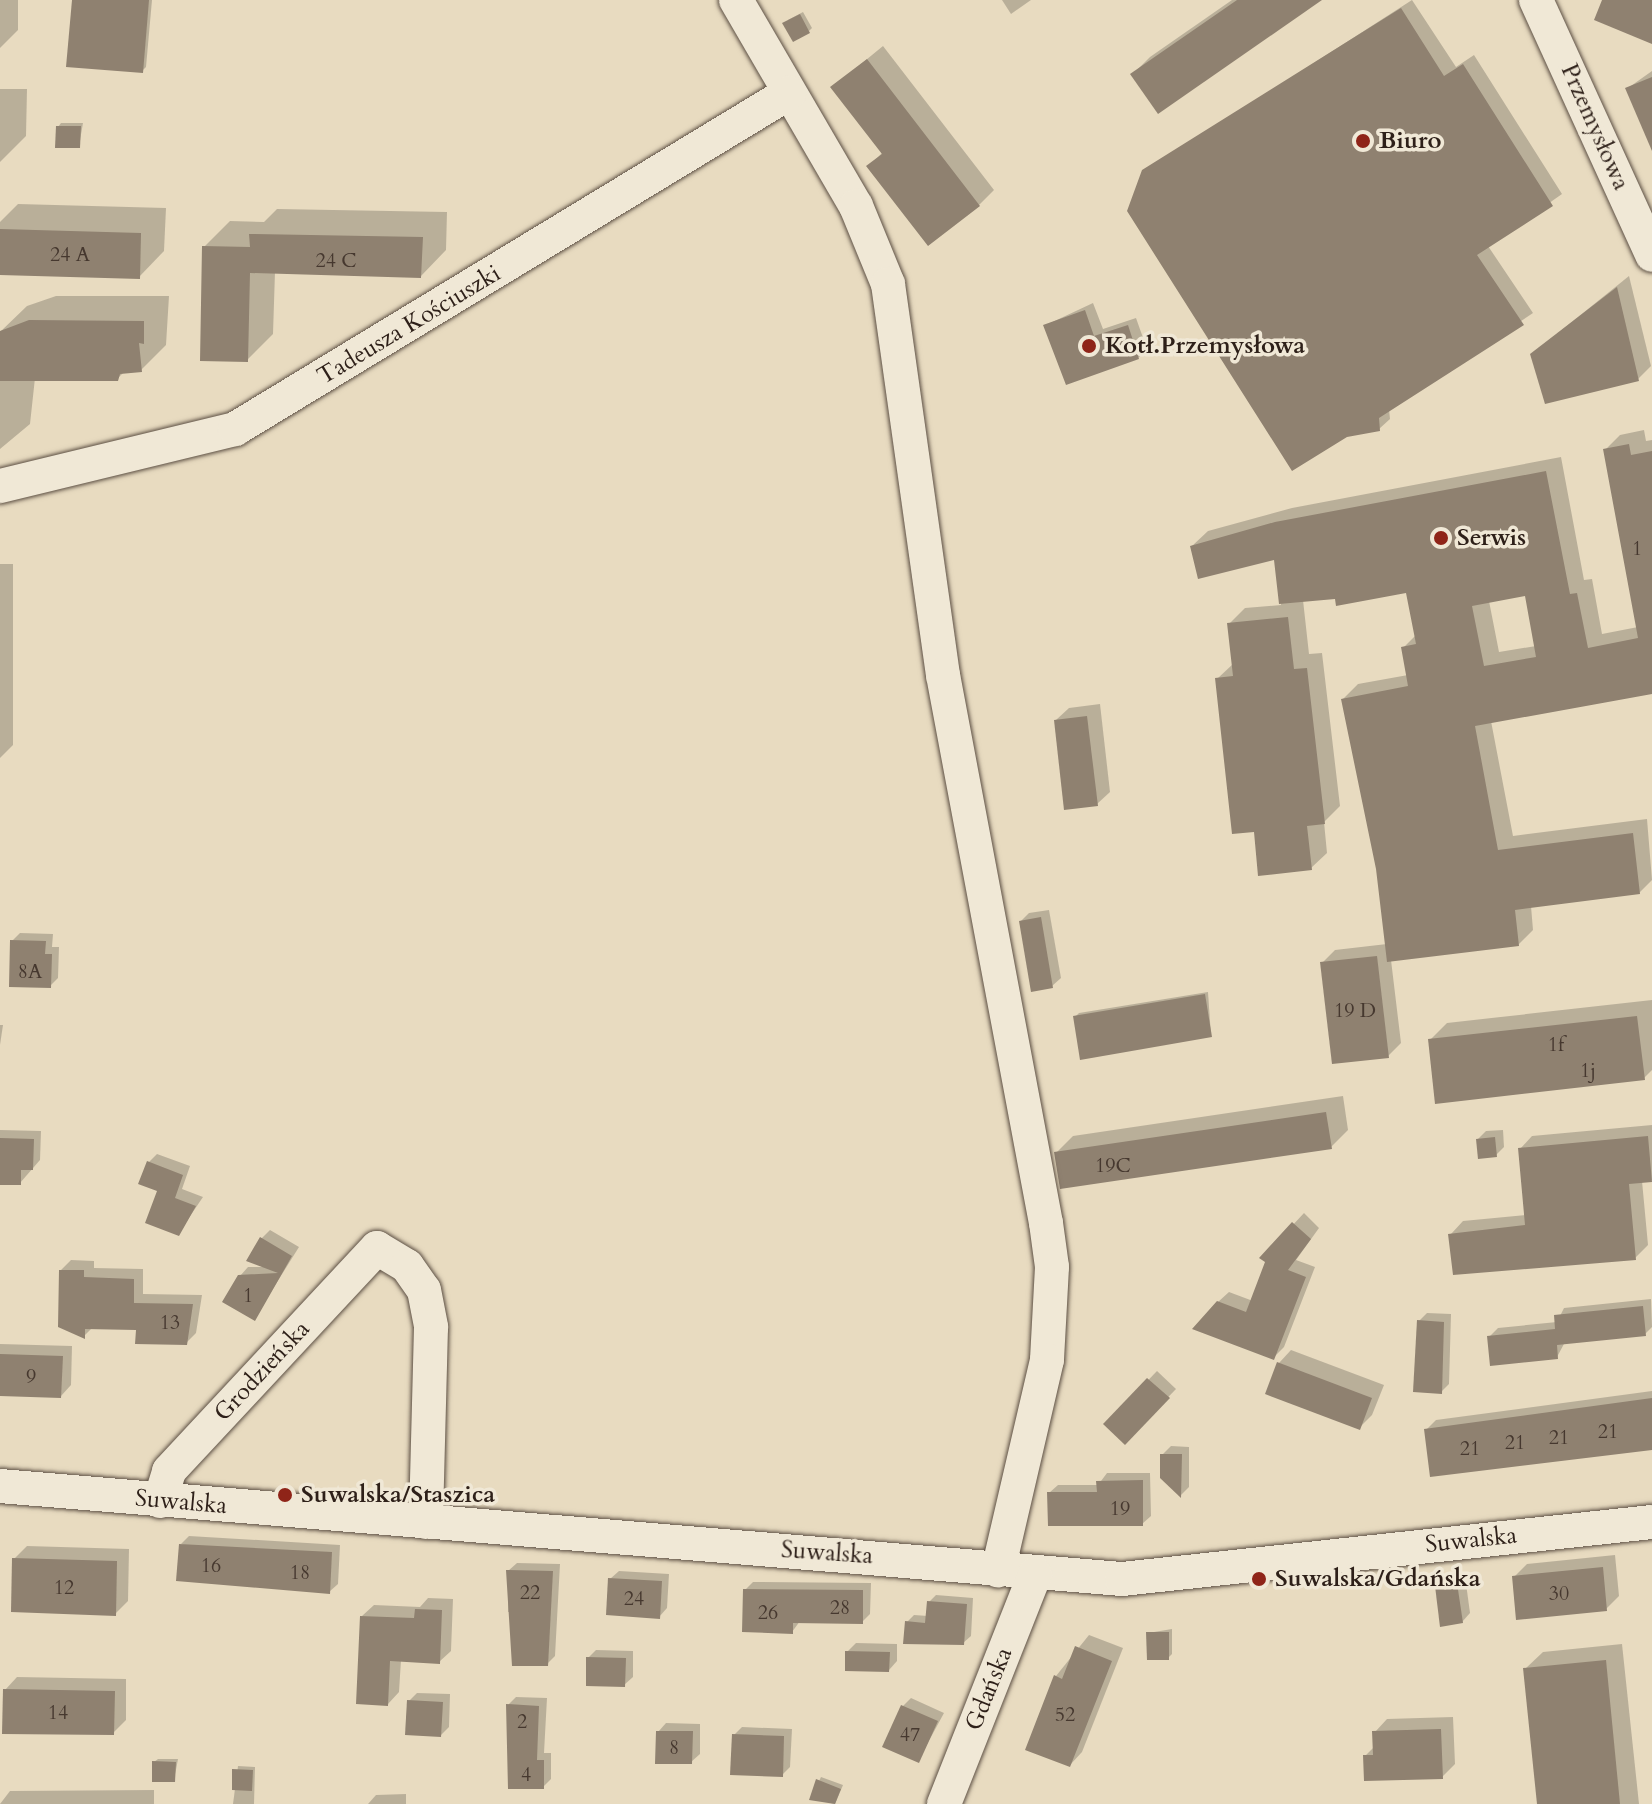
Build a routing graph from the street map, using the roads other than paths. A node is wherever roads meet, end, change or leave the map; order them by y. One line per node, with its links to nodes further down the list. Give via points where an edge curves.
1 (736, 0): 3 (street)
2 (1536, 0): 4 (street, Przemysłowa)
3 (789, 93): 5 (street, Tadeusza Kościuszki, via 235,429); 10 (street, via 856,206 888,284 943,675 1046,1223 1052,1267 1047,1360)
4 (1652, 255)
5 (0, 486)
6 (0, 1486): 7 (street, Suwalska)
7 (160, 1501): 8 (street, Suwalska); 8 (street, Grodzieńska, via 169,1471 377,1248 407,1266 424,1290 431,1327)
8 (426, 1522): 10 (street, Suwalska)
9 (1652, 1522): 11 (street, Suwalska, via 1243,1564 1172,1578)
10 (998, 1570): 11 (street, Suwalska)
11 (1035, 1574): 12 (street, Gdańska)
12 (944, 1804)

